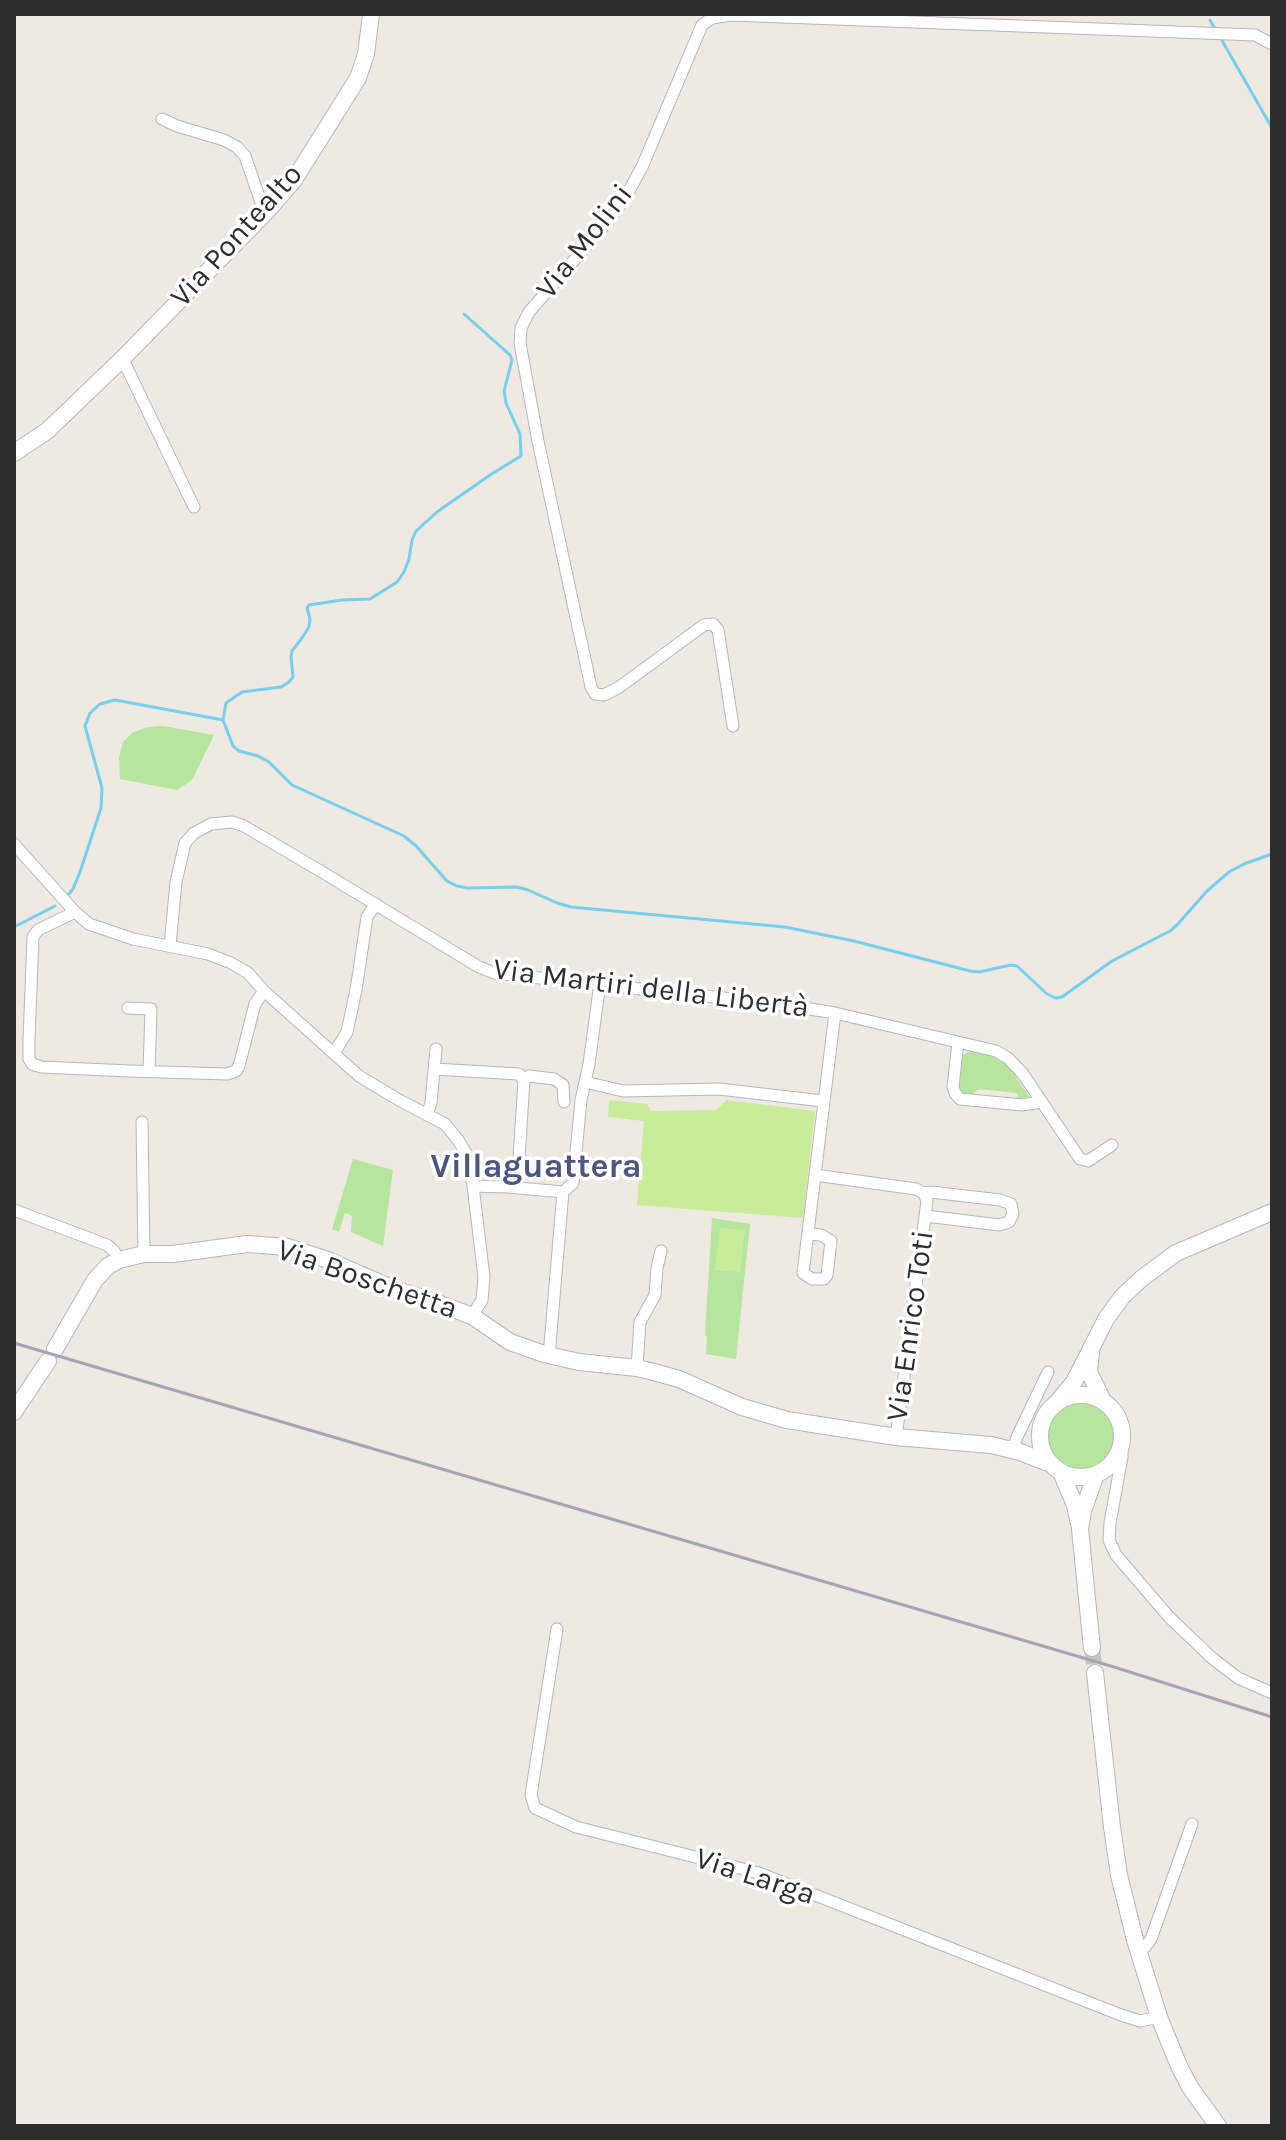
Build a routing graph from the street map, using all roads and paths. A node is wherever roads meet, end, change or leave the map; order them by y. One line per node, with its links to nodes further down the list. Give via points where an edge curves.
1 (371, 14): 4 (street, Via Pontealto, via 358,78 294,180)
2 (1272, 44): 8 (street, Via Molini, via 1255,35 731,15 702,25 625,198 529,312 520,343 591,687 604,695 618,688 704,625 713,624)
3 (162, 119): 4 (street, via 237,147)
4 (267, 211): 5 (street, Via Pontealto)
5 (121, 360): 6 (street, Via Pontealto, via 47,431); 7 (street)
6 (14, 453)
7 (194, 507)
8 (733, 726)
9 (14, 844): 11 (street)
10 (376, 904): 12 (street, Via Martiri della Libertà, via 244,826 211,824 185,843); 13 (street, Via Martiri della Libertà, via 494,973); 19 (street, via 367,917 347,1032)
11 (75, 912): 12 (street, via 116,934); 21 (street, via 33,937 29,1059 41,1067)
12 (170, 946): 14 (street, via 231,963)
13 (600, 983): 16 (street, Via Martiri della Libertà); 23 (street)
14 (264, 991): 19 (street); 21 (street, via 255,1004 236,1071)
15 (128, 1008): 21 (street, via 151,1009)
16 (835, 1013): 17 (street, Via Martiri della Libertà); 24 (street)
17 (958, 1042): 26 (street, Via Martiri della Libertà, via 1008,1058); 26 (street, via 953,1087 960,1099)
18 (436, 1049): 20 (street)
19 (334, 1053): 27 (street, via 359,1076)
20 (435, 1069): 22 (street, via 519,1074); 27 (street)
21 (149, 1071)
22 (524, 1080): 25 (street, via 554,1079 563,1085); 32 (street)
23 (585, 1082): 24 (street, via 623,1091 719,1089); 33 (street, via 573,1183)
24 (823, 1101): 30 (street)
25 (564, 1102)
26 (1041, 1102): 29 (street, Via Martiri della Libertà, via 1080,1159 1088,1161)
27 (427, 1115): 31 (street, via 445,1124 458,1140)
28 (142, 1122): 40 (street)
29 (1112, 1145)
30 (815, 1175): 34 (street, Via Enrico Toti); 38 (street)
31 (473, 1186): 32 (street); 42 (street, via 484,1277 482,1300)
32 (517, 1188): 33 (street)
33 (563, 1192): 44 (street)
34 (924, 1193): 37 (street, Via Enrico Toti); 37 (street, Via Enrico Toti, via 1000,1200 1011,1204 1013,1214 999,1225)
35 (14, 1210): 41 (street, via 107,1245)
36 (1272, 1212): 43 (street, via 1157,1265 1122,1297)
37 (926, 1216): 51 (street, Via Enrico Toti)
38 (808, 1234)
39 (661, 1251): 45 (street, via 655,1295 640,1322)
40 (144, 1254): 41 (street, Via Boschetta); 42 (street, Via Boschetta, via 247,1244 288,1247)
41 (119, 1260): 49 (street, via 95,1280)
42 (472, 1316): 44 (street, Via Boschetta, via 510,1342)
43 (1093, 1342): 47 (street); 48 (street, via 1089,1372)
44 (549, 1356): 45 (street, Via Boschetta)
45 (637, 1368): 51 (street, Via Boschetta, via 787,1420)
46 (1048, 1372): 53 (street)
47 (1059, 1400): 48 (street, via 1081,1394); 50 (street)
48 (1103, 1401): 52 (street, via 1118,1418)
49 (14, 1412)
50 (1040, 1428): 53 (street); 54 (street, via 1043,1454)
51 (896, 1437): 53 (street, Via Boschetta)
52 (1122, 1441): 55 (street, via 1114,1461); 57 (street)
53 (1014, 1446): 54 (street)
54 (1056, 1468): 55 (street, via 1073,1476); 58 (street, via 1075,1505)
55 (1096, 1474): 56 (street); 57 (street)
56 (1087, 1498): 57 (street, via 1102,1493); 58 (street)
57 (1113, 1502): 62 (street, via 1109,1540 1116,1555 1212,1658 1238,1678)
58 (1080, 1529): 60 (street)
59 (557, 1629): 65 (street, Via Larga, via 531,1795 535,1808 576,1827 759,1873 1140,2021)
60 (1092, 1648)
61 (1095, 1673): 64 (street, via 1119,1875)
62 (1272, 1693)
63 (1192, 1824): 64 (street, via 1151,1939)
64 (1138, 1950): 65 (street)
65 (1159, 2017): 66 (street, via 1179,2066)
66 (1218, 2126)

